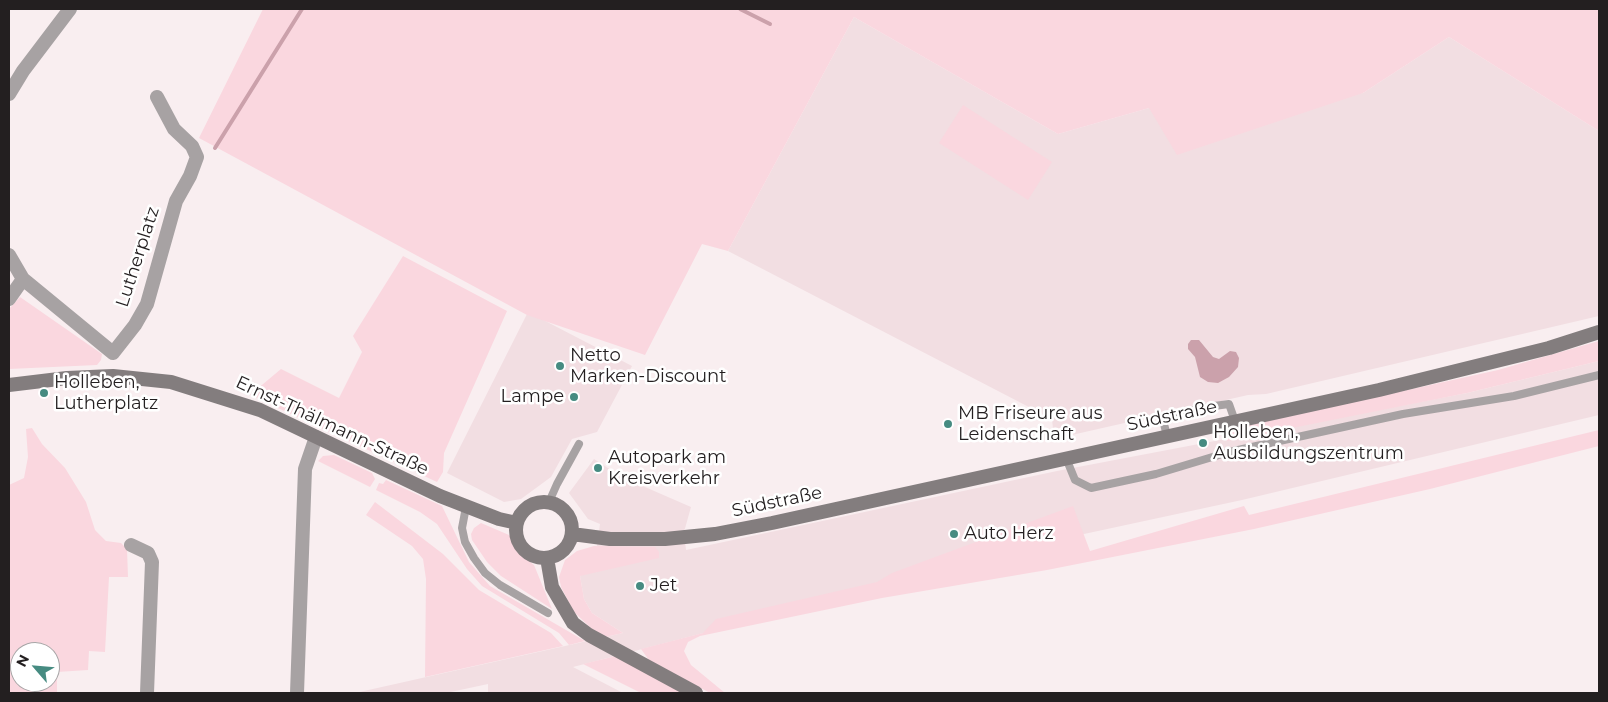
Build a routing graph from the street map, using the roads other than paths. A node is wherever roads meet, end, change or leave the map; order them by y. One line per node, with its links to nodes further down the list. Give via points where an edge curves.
1 (70, 9): 2 (street)
2 (9, 94)
3 (157, 97): 5 (street, Lutherplatz, via 174,129 192,146 197,157 176,200 147,304 135,324 113,353)
4 (9, 255): 5 (street, Lutherplatz)
5 (23, 279): 6 (street)
6 (9, 299)
7 (1599, 332): 10 (main road, Südstraße, via 1549,348 1379,390)
8 (1599, 375): 14 (lane, via 1514,396 1403,414 1229,452 1156,474 1091,488 1075,480)
9 (9, 385): 12 (main road, Ernst-Thälmann-Straße, via 113,376 171,382 238,402)
10 (1235, 421): 11 (main road, Südstraße); 11 (lane, via 1232,406 1226,403 1165,418)
11 (1167, 436): 14 (main road, Südstraße)
12 (316, 437): 16 (main road, Ernst-Thälmann-Straße); 23 (street, via 306,469)
13 (579, 444): 15 (lane)
14 (1066, 458): 18 (main road, Südstraße, via 715,534 633,540)
15 (549, 502): 17 (main road, via 527,507); 18 (main road, via 563,508 569,516)
16 (466, 507): 17 (main road, Ernst-Thälmann-Straße); 21 (lane, via 462,528 474,558 500,585)
17 (517, 523): 20 (main road, via 521,546 533,556)
18 (572, 534): 20 (main road, via 565,550)
19 (131, 545): 22 (street, via 148,553 152,562)
20 (547, 558): 24 (main road, via 552,587 573,623 589,635)
21 (548, 613)
22 (147, 693)
23 (297, 693)
24 (696, 693)

